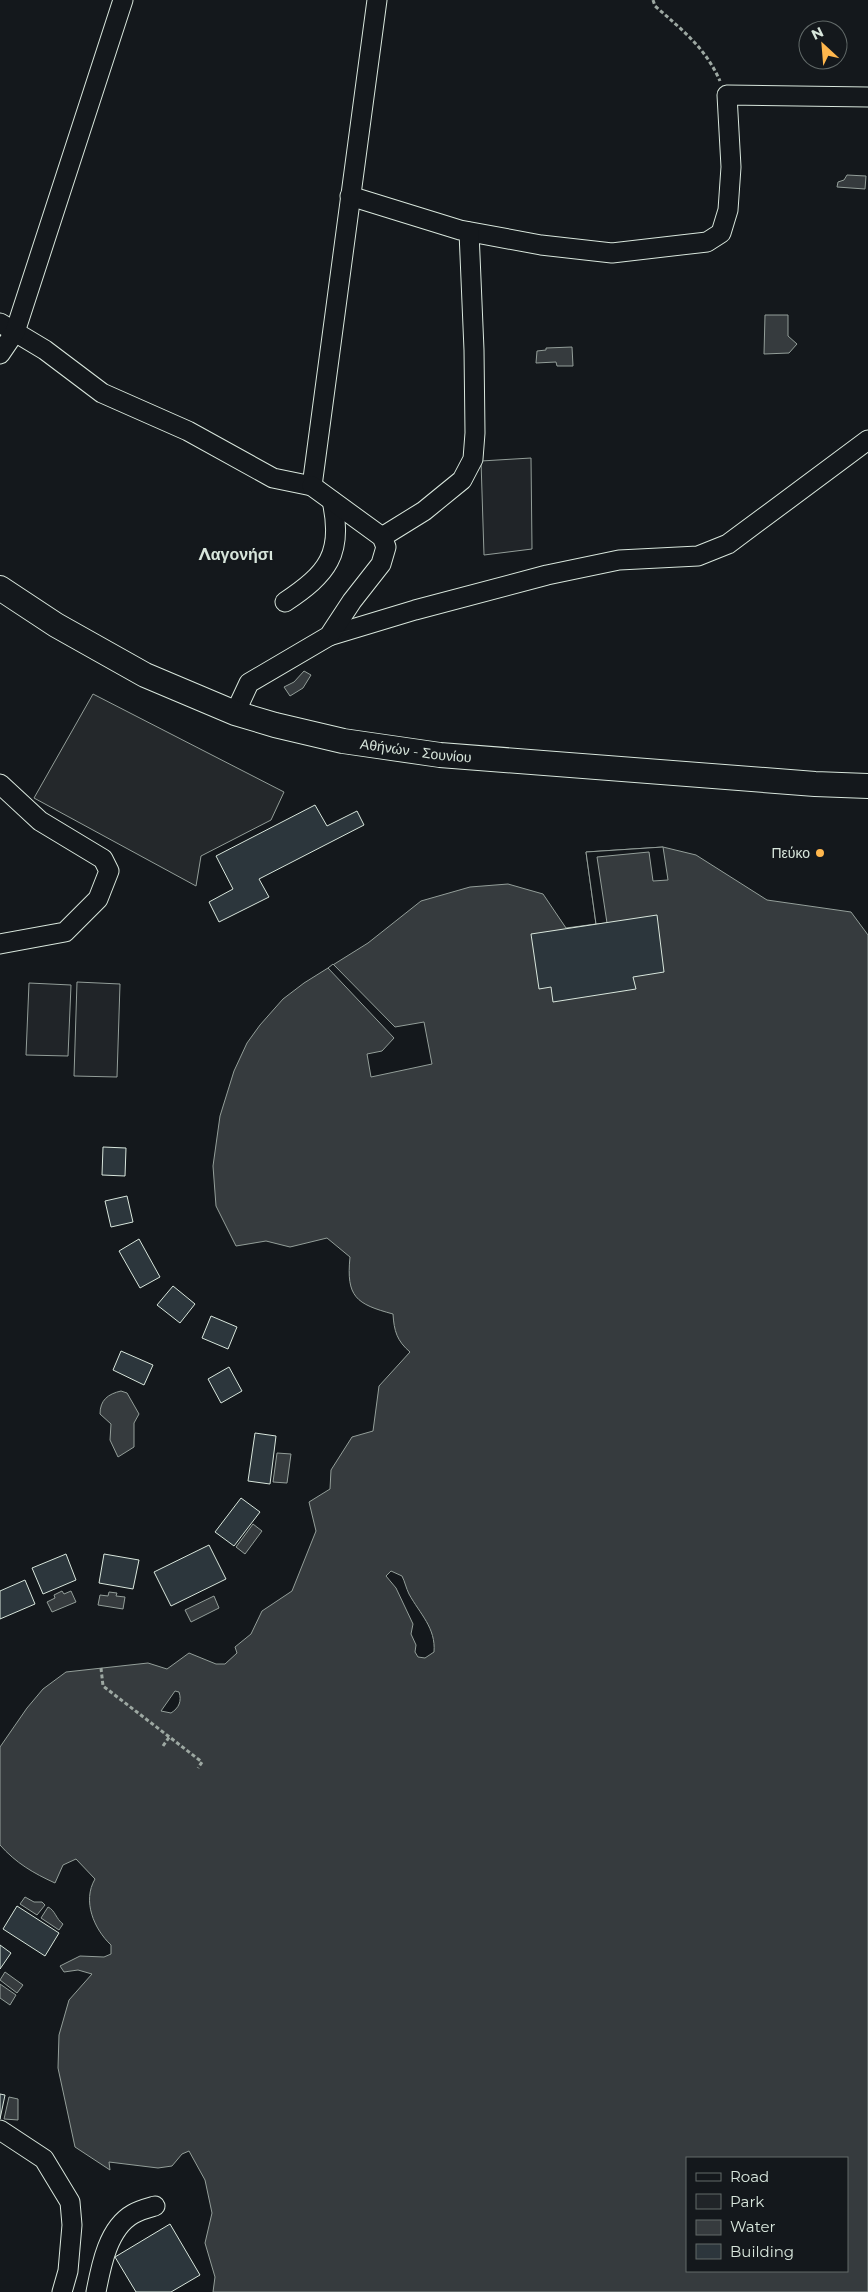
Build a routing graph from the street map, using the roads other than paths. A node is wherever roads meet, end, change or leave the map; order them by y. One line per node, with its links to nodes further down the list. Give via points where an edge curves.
1 (123, 0): 6 (street)
2 (377, 0): 4 (street)
3 (868, 97): 5 (street, via 727,95 732,167 728,210 721,232 707,242 612,254 541,246)
4 (350, 196): 5 (street); 9 (street)
5 (470, 232): 11 (street, via 473,459 462,480 424,511)
6 (8, 328): 7 (street); 9 (street, via 83,376 102,393 188,431 274,478)
7 (0, 354)
8 (868, 440): 14 (street, via 728,544 698,556 619,560 547,575)
9 (312, 486): 10 (street)
10 (332, 502): 11 (street); 13 (street, via 337,525 334,552 321,572)
11 (382, 537): 14 (street, via 386,547 380,564)
12 (0, 588): 15 (main road, Αθήνών - Σουνίου, via 56,625 145,675)
13 (285, 602)
14 (329, 636): 15 (street, via 249,683)
15 (235, 713): 17 (main road, Αθήνών - Σουνίου, via 343,741 440,755)
16 (0, 784): 18 (street, via 40,822 103,859 109,871 98,899 65,932)
17 (868, 786)
18 (0, 944)
19 (0, 2130): 21 (street, via 44,2159 70,2202 68,2271)
20 (155, 2206): 22 (street, via 133,2214 118,2227 102,2264)
21 (62, 2292)
22 (96, 2292)

